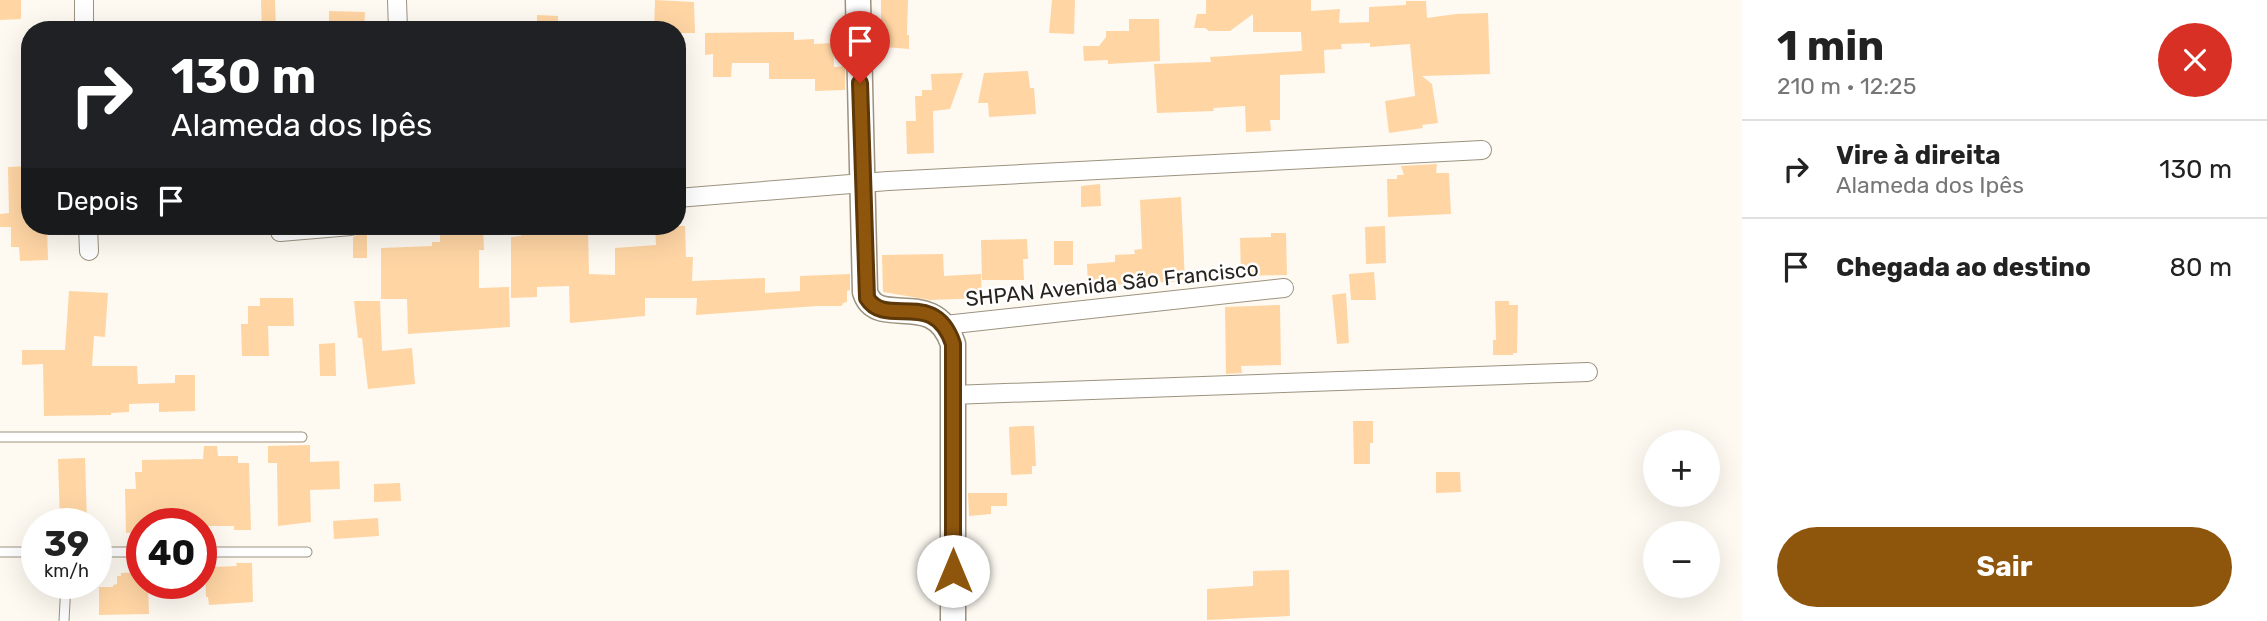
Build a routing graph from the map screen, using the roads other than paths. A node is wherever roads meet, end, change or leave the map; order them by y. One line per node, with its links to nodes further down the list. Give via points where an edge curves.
1 (84, 0): 4 (street)
2 (397, 0): 5 (street)
3 (858, 0): 7 (street)
4 (85, 21)
5 (398, 21)
6 (1482, 150): 7 (street)
7 (863, 183): 8 (street); 12 (street, via 867,298 880,309 930,314)
8 (686, 197)
9 (88, 235): 10 (street)
10 (89, 251)
11 (1284, 288): 12 (street, SHPAN Avenida São Francisco)
12 (945, 326): 14 (street, via 953,344)
13 (1588, 372): 14 (street)
14 (953, 395): 23 (street)
15 (0, 437): 16 (lane)
16 (302, 437)
17 (0, 552): 18 (lane)
18 (21, 552)
19 (217, 552): 20 (lane)
20 (307, 552)
21 (65, 599): 22 (lane)
22 (64, 621)
23 (953, 621)

